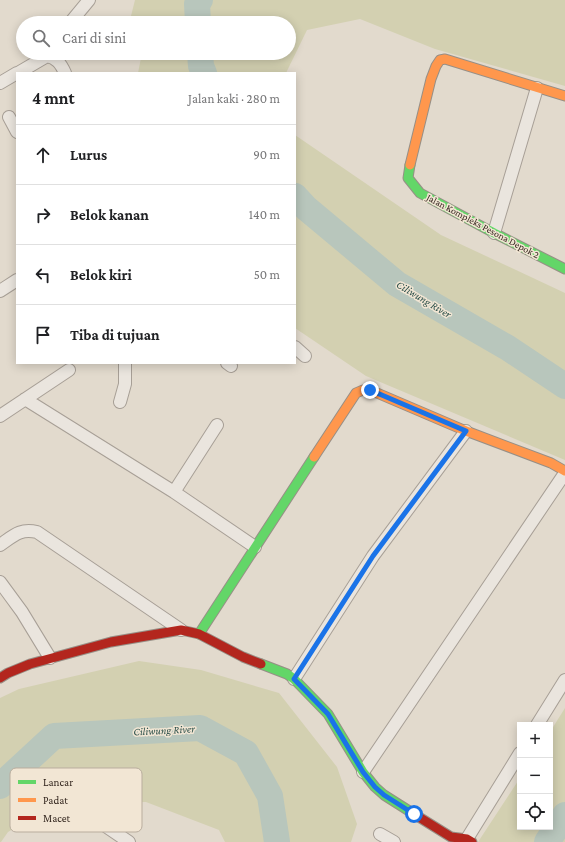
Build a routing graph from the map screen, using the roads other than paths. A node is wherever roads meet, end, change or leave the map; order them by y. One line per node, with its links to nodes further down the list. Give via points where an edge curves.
1 (89, 0): 2 (street)
2 (76, 16)
3 (38, 60): 5 (street)
4 (56, 60): 6 (street)
5 (19, 72)
6 (65, 72)
7 (16, 74): 8 (street)
8 (0, 83)
9 (537, 88): 10 (street); 13 (street); 13 (street, Jalan Kompleks Pesona Depok 2, via 445,59 440,60 431,79 408,178 420,194)
10 (565, 96)
11 (9, 117): 12 (street)
12 (16, 130)
13 (494, 233): 14 (street, Jalan Kompleks Pesona Depok 2)
14 (565, 269)
15 (16, 281): 16 (street)
16 (0, 291)
17 (296, 348): 18 (street)
18 (305, 356)
19 (125, 364): 22 (street, via 125,384)
20 (69, 370): 21 (street)
21 (25, 399): 23 (street); 27 (street)
22 (120, 402)
23 (0, 416)
24 (217, 425): 27 (street)
25 (466, 431): 26 (street, via 551,463); 29 (street, via 370,390 356,393); 35 (street, via 373,556)
26 (565, 472): 39 (street)
27 (174, 492): 29 (street)
28 (0, 545): 31 (street, via 20,531 37,532)
29 (255, 547): 32 (street)
30 (0, 582): 33 (street)
31 (181, 630): 32 (street); 33 (street, via 111,642)
32 (199, 634): 35 (street)
33 (50, 658): 34 (street)
34 (0, 678)
35 (294, 679): 39 (street, via 328,714)
36 (565, 680): 37 (street)
37 (539, 722)
38 (517, 758): 43 (street)
39 (363, 772): 42 (street, via 384,795)
40 (114, 832): 44 (street)
41 (380, 834): 45 (street)
42 (453, 839): 43 (street)
43 (468, 841)
44 (129, 842)
45 (394, 842)

